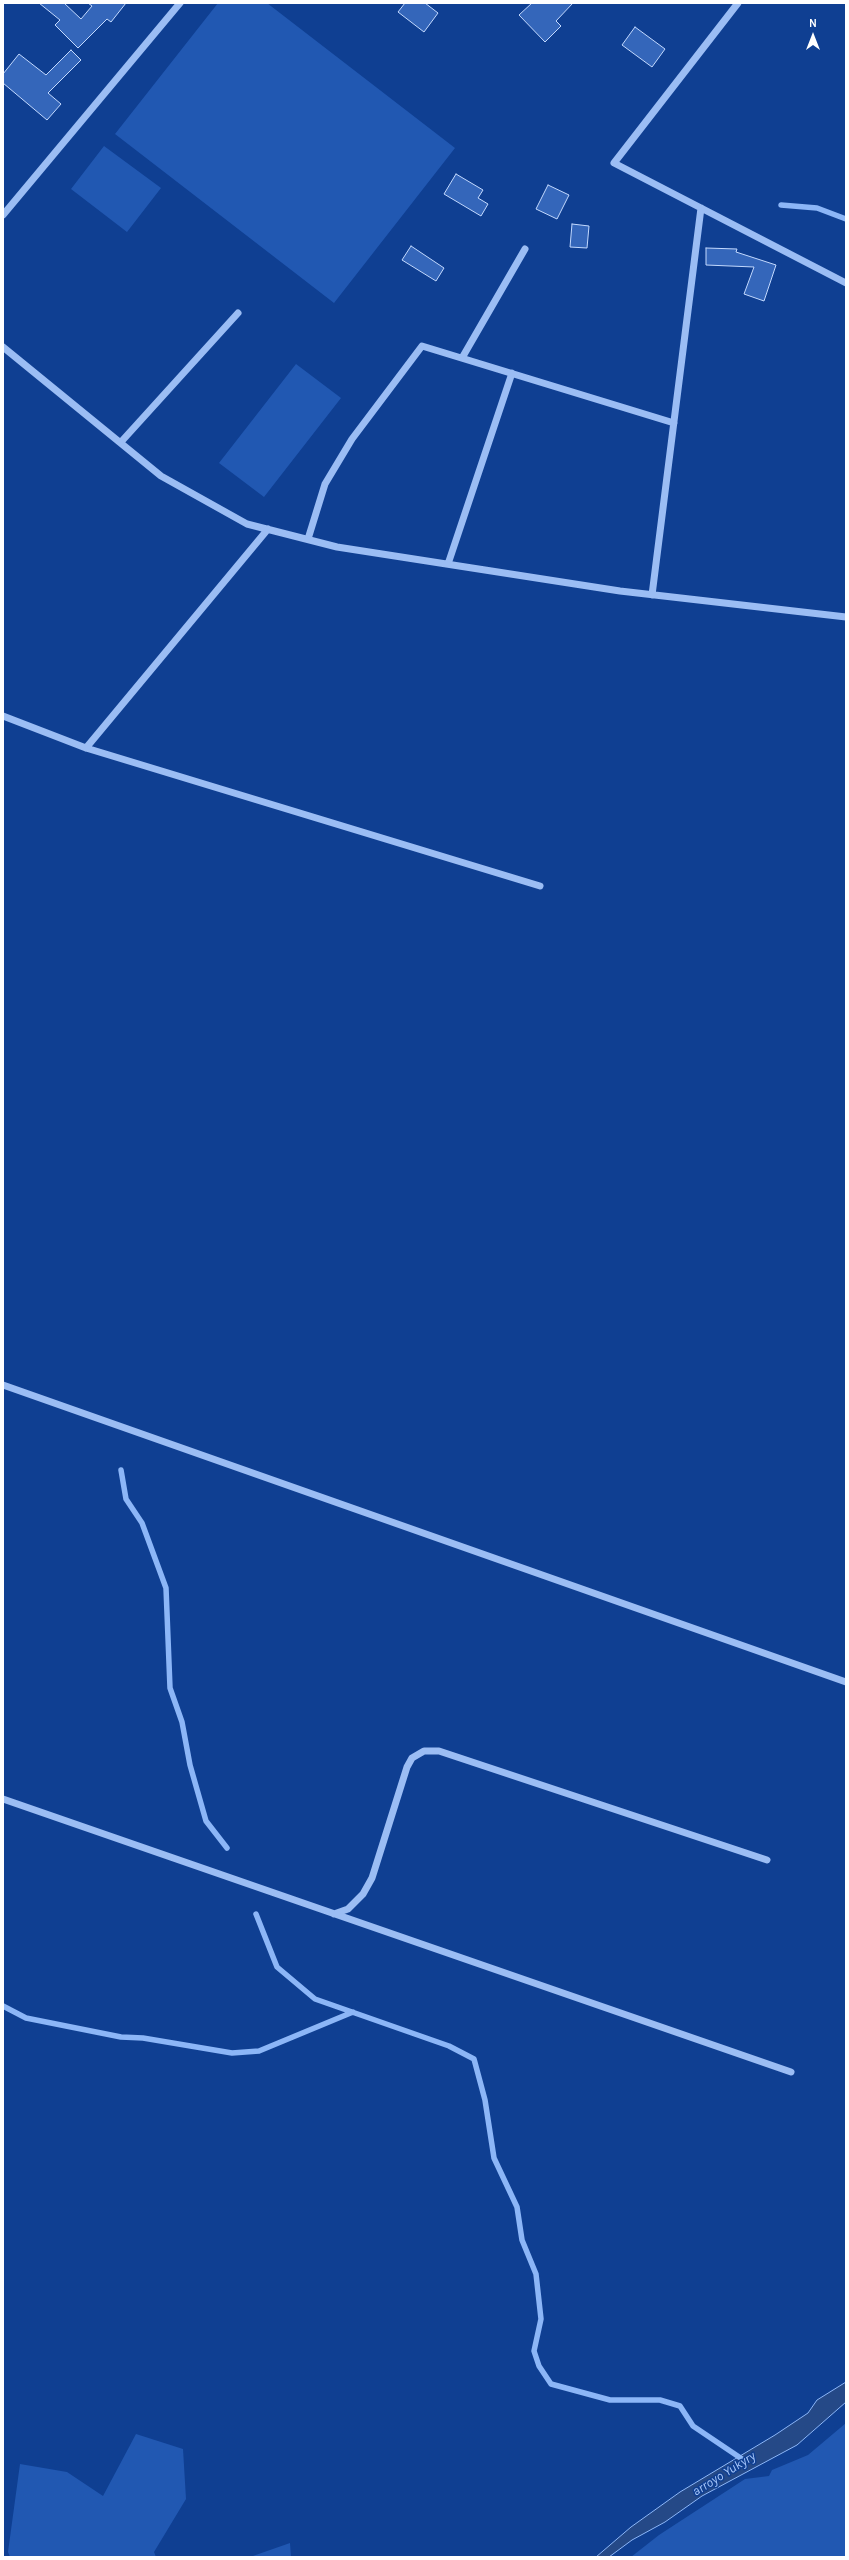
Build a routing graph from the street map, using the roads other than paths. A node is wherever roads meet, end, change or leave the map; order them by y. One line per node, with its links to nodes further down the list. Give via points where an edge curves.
1 (180, 3): 4 (street)
2 (738, 3): 3 (street, via 614,163)
3 (701, 208): 6 (street); 11 (street)
4 (3, 215)
5 (525, 249): 9 (street)
6 (846, 283)
7 (238, 313): 12 (street)
8 (3, 347): 12 (street)
9 (462, 358): 10 (street); 14 (street, via 422,346 352,439 325,484)
10 (512, 373): 11 (street); 15 (street)
11 (674, 423): 16 (street)
12 (121, 442): 13 (street, via 161,476 247,524)
13 (268, 529): 14 (street); 19 (street)
14 (308, 539): 15 (street, via 337,547)
15 (448, 564): 16 (street)
16 (652, 595): 17 (street)
17 (846, 617)
18 (3, 716): 19 (street)
19 (86, 748): 20 (street)
20 (540, 886)
21 (3, 1385): 22 (street)
22 (846, 1682)
23 (3, 1799): 25 (street)
24 (767, 1860): 25 (street, via 439,1750 424,1751 412,1758 407,1767 372,1878 363,1894 348,1909)
25 (334, 1914): 26 (street)
26 (791, 2072)

